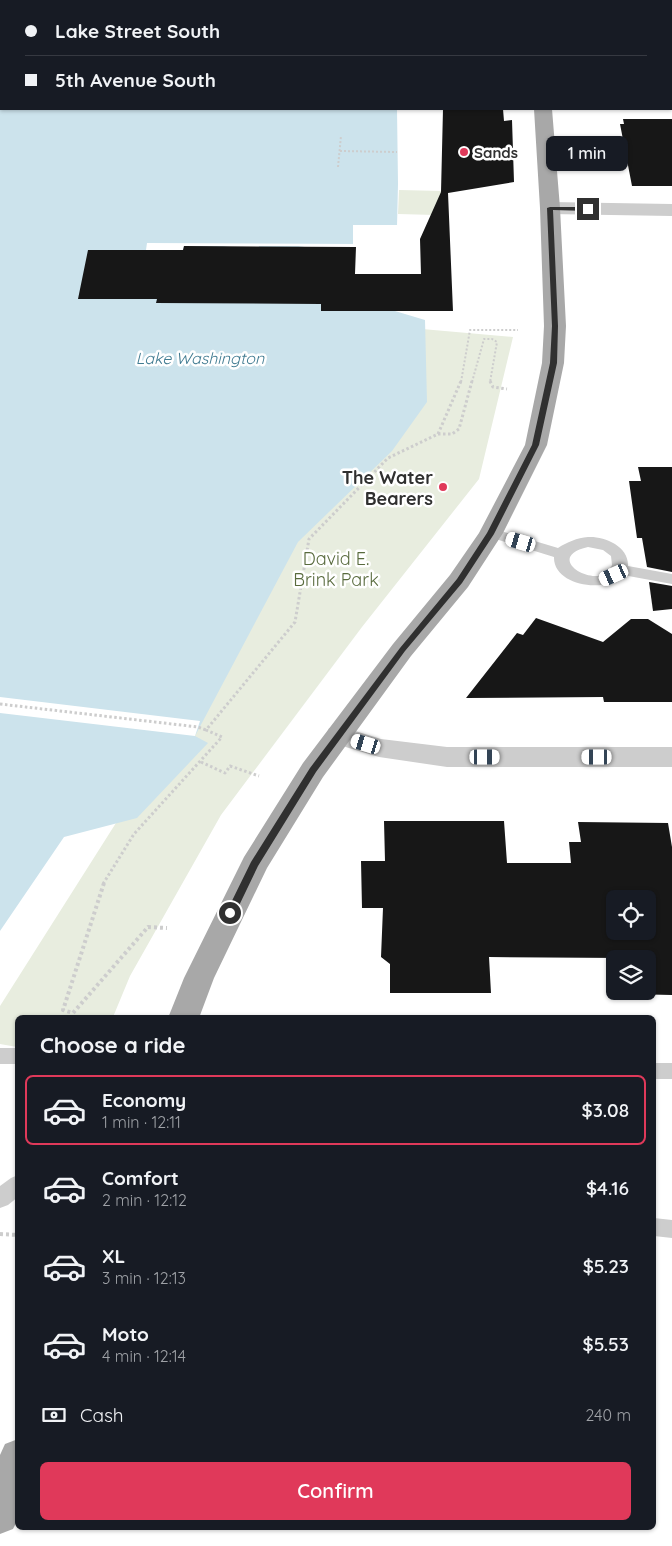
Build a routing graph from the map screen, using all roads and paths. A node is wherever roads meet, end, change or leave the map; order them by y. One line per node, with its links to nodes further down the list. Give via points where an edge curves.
1 (543, 110): 6 (main road)
2 (341, 136): 3 (path)
3 (340, 151): 4 (path); 5 (path)
4 (397, 152)
5 (338, 167)
6 (550, 208): 7 (street); 11 (main road, via 554,363 536,445)
7 (672, 210)
8 (518, 330): 10 (path, via 470,330 461,382)
9 (507, 390): 10 (path, via 493,387 490,382 497,342 492,338 484,339 459,429 451,434)
10 (438, 434): 16 (path, via 388,458 309,539 295,622)
11 (491, 534): 12 (lane); 17 (main road, via 459,581 402,650)
12 (562, 554): 13 (lane, via 563,568 581,579 605,579); 13 (lane, via 577,543 600,544 618,554 622,561)
13 (620, 569): 14 (lane)
14 (672, 579)
15 (0, 704): 16 (path)
16 (206, 730): 19 (path, via 222,737)
17 (339, 735): 18 (street, via 379,748 447,757); 22 (main road, via 254,864)
18 (672, 757)
19 (201, 762): 20 (path, via 225,773 230,766); 21 (path, via 134,834 105,879 63,1010 72,1013 148,927)
20 (259, 776)
21 (167, 928)
22 (184, 1015)
23 (0, 1056): 24 (lane)
24 (15, 1056)
25 (656, 1071): 26 (lane)
26 (672, 1071)
27 (15, 1186): 28 (lane)
28 (0, 1199)
29 (656, 1227): 30 (lane)
30 (672, 1229)
31 (0, 1234): 32 (path)
32 (15, 1235)
33 (15, 1466): 34 (main road)
34 (0, 1516)

